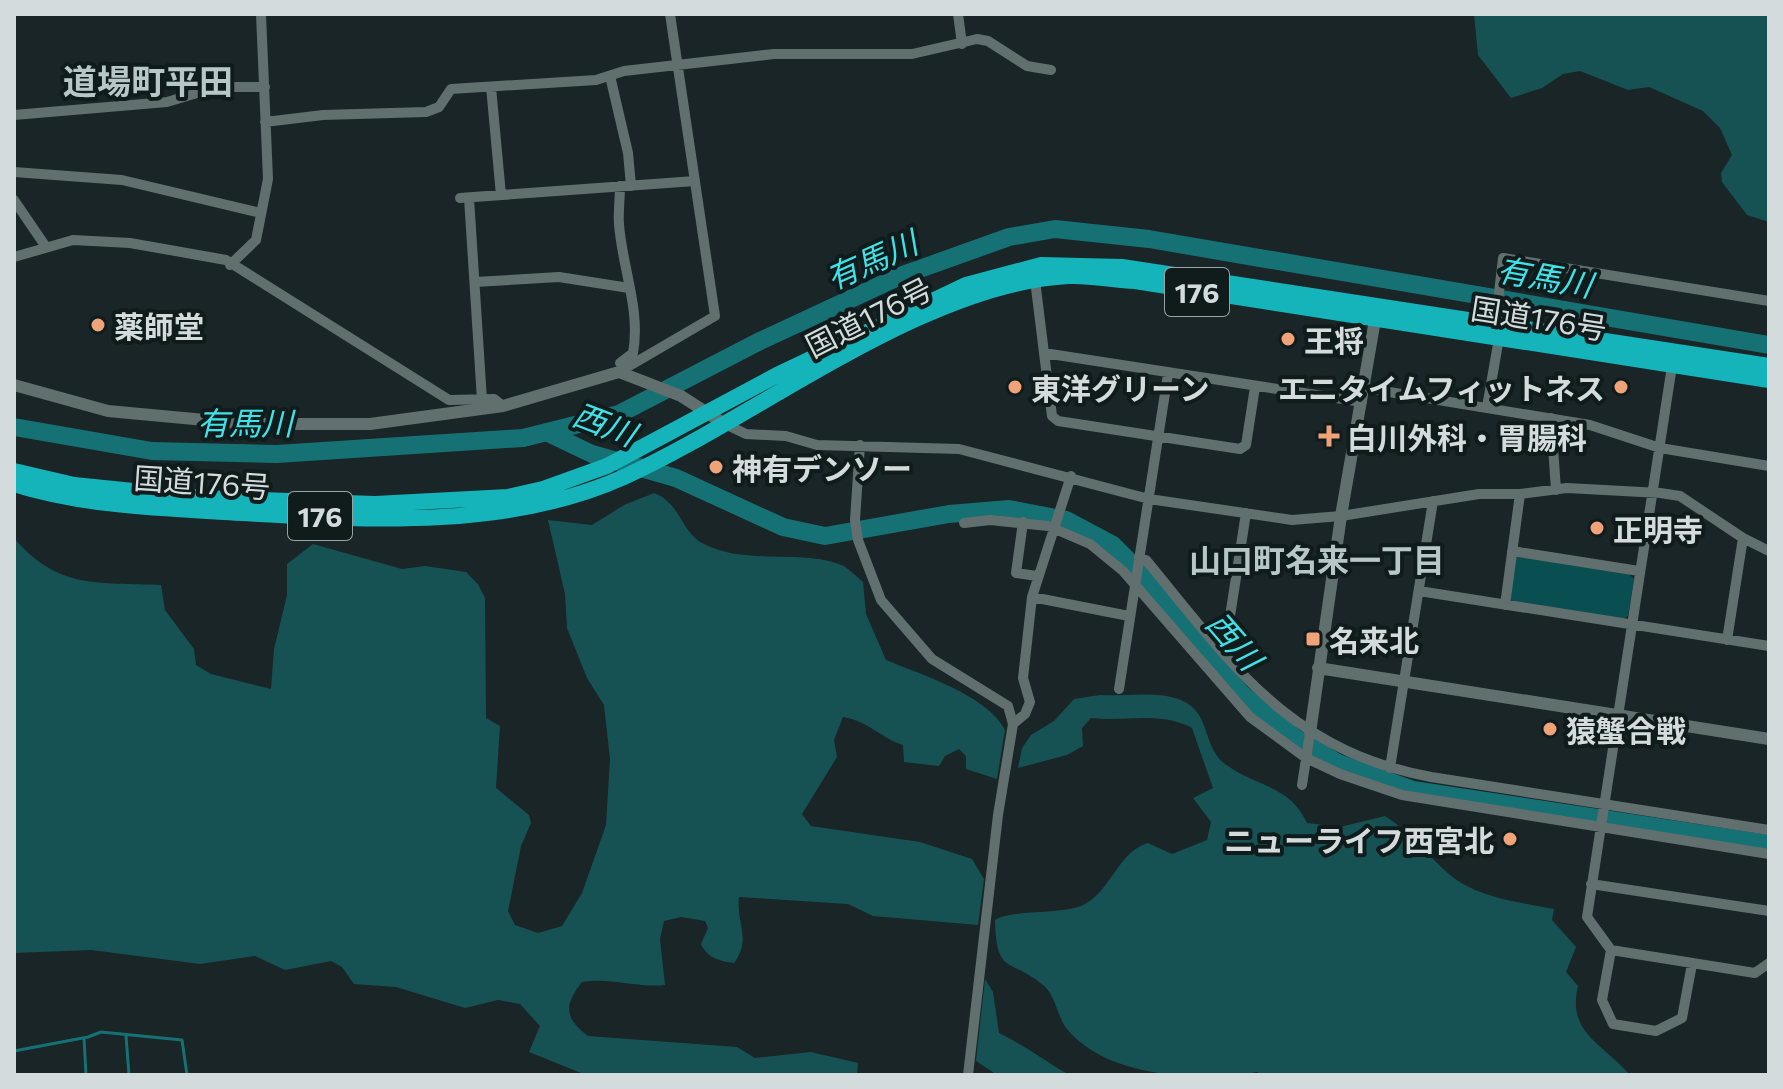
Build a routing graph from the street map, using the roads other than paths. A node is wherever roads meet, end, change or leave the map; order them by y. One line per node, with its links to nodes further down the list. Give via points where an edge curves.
1 (261, 14): 8 (street)
2 (670, 14): 5 (street)
3 (958, 14): 4 (street)
4 (962, 44): 5 (street, via 912,54 774,54); 6 (street, via 988,41 1027,66)
5 (678, 66): 7 (street); 13 (street)
6 (1051, 70)
7 (610, 76): 9 (street); 14 (street, via 628,153)
8 (265, 87): 10 (street, via 217,87 167,102); 11 (street)
9 (491, 87): 11 (street, via 451,89 439,107 426,112); 15 (street)
10 (14, 115)
11 (265, 122): 17 (street, via 268,179)
12 (14, 172): 17 (street, via 122,180)
13 (695, 181): 14 (street); 30 (street, via 715,316)
14 (626, 186): 15 (street); 23 (street, via 619,223)
15 (501, 195): 22 (street, via 464,198)
16 (14, 200): 18 (street)
17 (261, 213): 20 (street, via 256,240)
18 (46, 247): 19 (street); 20 (street, via 73,240 130,243 204,254)
19 (14, 257)
20 (230, 265): 36 (street, via 449,400)
21 (1035, 280): 25 (highway, 国道176号 / 176, via 1070,276 1135,281); 27 (street); 42 (highway, 国道176号 / 176, via 954,304)
22 (475, 282): 23 (street, via 559,277); 36 (street)
23 (629, 288): 30 (street, via 633,353)
24 (1769, 301): 26 (street, via 1503,258)
25 (1376, 313): 26 (highway, 国道176号 / 176); 35 (street); 40 (highway, 国道176号 / 176, via 1122,267 1041,265 966,285 919,305)
26 (1496, 329): 28 (highway, 国道176号 / 176); 29 (highway, 国道176号 / 176); 39 (street)
27 (1044, 353): 31 (street); 43 (street, via 1052,416 1058,421)
28 (1672, 366): 32 (highway, 国道176号 / 176); 45 (street)
29 (1769, 366)
30 (619, 374): 38 (street); 40 (street, via 681,396)
31 (1168, 374): 34 (street); 43 (street)
32 (1769, 380)
33 (14, 385): 38 (street, via 108,411 248,424 370,424)
34 (1255, 387): 37 (street); 43 (street, via 1246,445 1240,449)
35 (1365, 388): 37 (street); 39 (street)
36 (482, 400): 38 (street, via 494,399)
37 (1362, 402): 56 (street)
38 (503, 406)
39 (1487, 407): 41 (street)
40 (706, 413): 42 (street); 47 (highway, 国道176号 / 176, via 580,477 508,497 375,504 117,491)
41 (1551, 418): 45 (street); 50 (street)
42 (723, 423): 44 (street, via 746,434 786,436 817,445); 49 (highway, 国道176号 / 176, via 624,477 537,505 478,513 377,517 155,508)
43 (1158, 435): 53 (street)
44 (860, 445): 48 (street, via 959,449); 79 (street, via 855,520 881,600 932,659 1008,706)
45 (1660, 448): 46 (street); 51 (street)
46 (1769, 466)
47 (14, 471)
48 (1071, 476): 53 (street); 59 (street)
49 (14, 484)
50 (1556, 490): 51 (street); 52 (street)
51 (1651, 493): 60 (street, via 1680,496); 64 (street)
52 (1520, 494): 54 (street); 61 (street)
53 (1149, 499): 55 (street); 63 (street)
54 (1433, 501): 56 (street); 67 (street)
55 (1246, 513): 56 (street, via 1292,520); 74 (street, via 1226,642)
56 (1341, 516): 75 (street)
57 (1023, 522): 58 (street); 59 (street); 65 (street, via 1016,573)
58 (964, 523)
59 (1054, 528): 65 (street); 66 (street, via 1090,544)
60 (1743, 538): 62 (street); 72 (street)
61 (1512, 551): 64 (street); 69 (street)
62 (1769, 551)
63 (1139, 557): 66 (street); 74 (street)
64 (1639, 571): 71 (street)
65 (1037, 576): 68 (street)
66 (1134, 586): 70 (street); 82 (street, via 1231,699)
67 (1419, 591): 69 (street); 76 (street)
68 (1032, 597): 70 (street); 79 (street, via 1023,678 1030,702)
69 (1505, 605): 71 (street)
70 (1129, 616): 77 (street)
71 (1631, 626): 72 (street); 78 (street)
72 (1727, 640): 73 (street)
73 (1769, 646)
74 (1219, 648): 80 (street, via 1262,697)
75 (1318, 668): 76 (street); 80 (street)
76 (1404, 681): 78 (street); 83 (street)
77 (1119, 689)
78 (1617, 715): 81 (street); 85 (street)
79 (1013, 724): 94 (street)
80 (1310, 733): 82 (street); 83 (street)
81 (1769, 739)
82 (1306, 758): 84 (street); 86 (street, via 1402,795)
83 (1390, 768): 85 (street)
84 (1302, 785)
85 (1603, 805): 86 (street); 87 (street)
86 (1599, 827): 88 (street); 89 (street)
87 (1769, 830)
88 (1769, 854)
89 (1591, 884): 90 (street); 91 (street, via 1587,917)
90 (1769, 911)
91 (1611, 950): 93 (street); 93 (street, via 1602,1000 1613,1024 1656,1031 1682,1018)
92 (1769, 963): 93 (street, via 1755,973)
93 (1692, 964)
94 (968, 1075)

